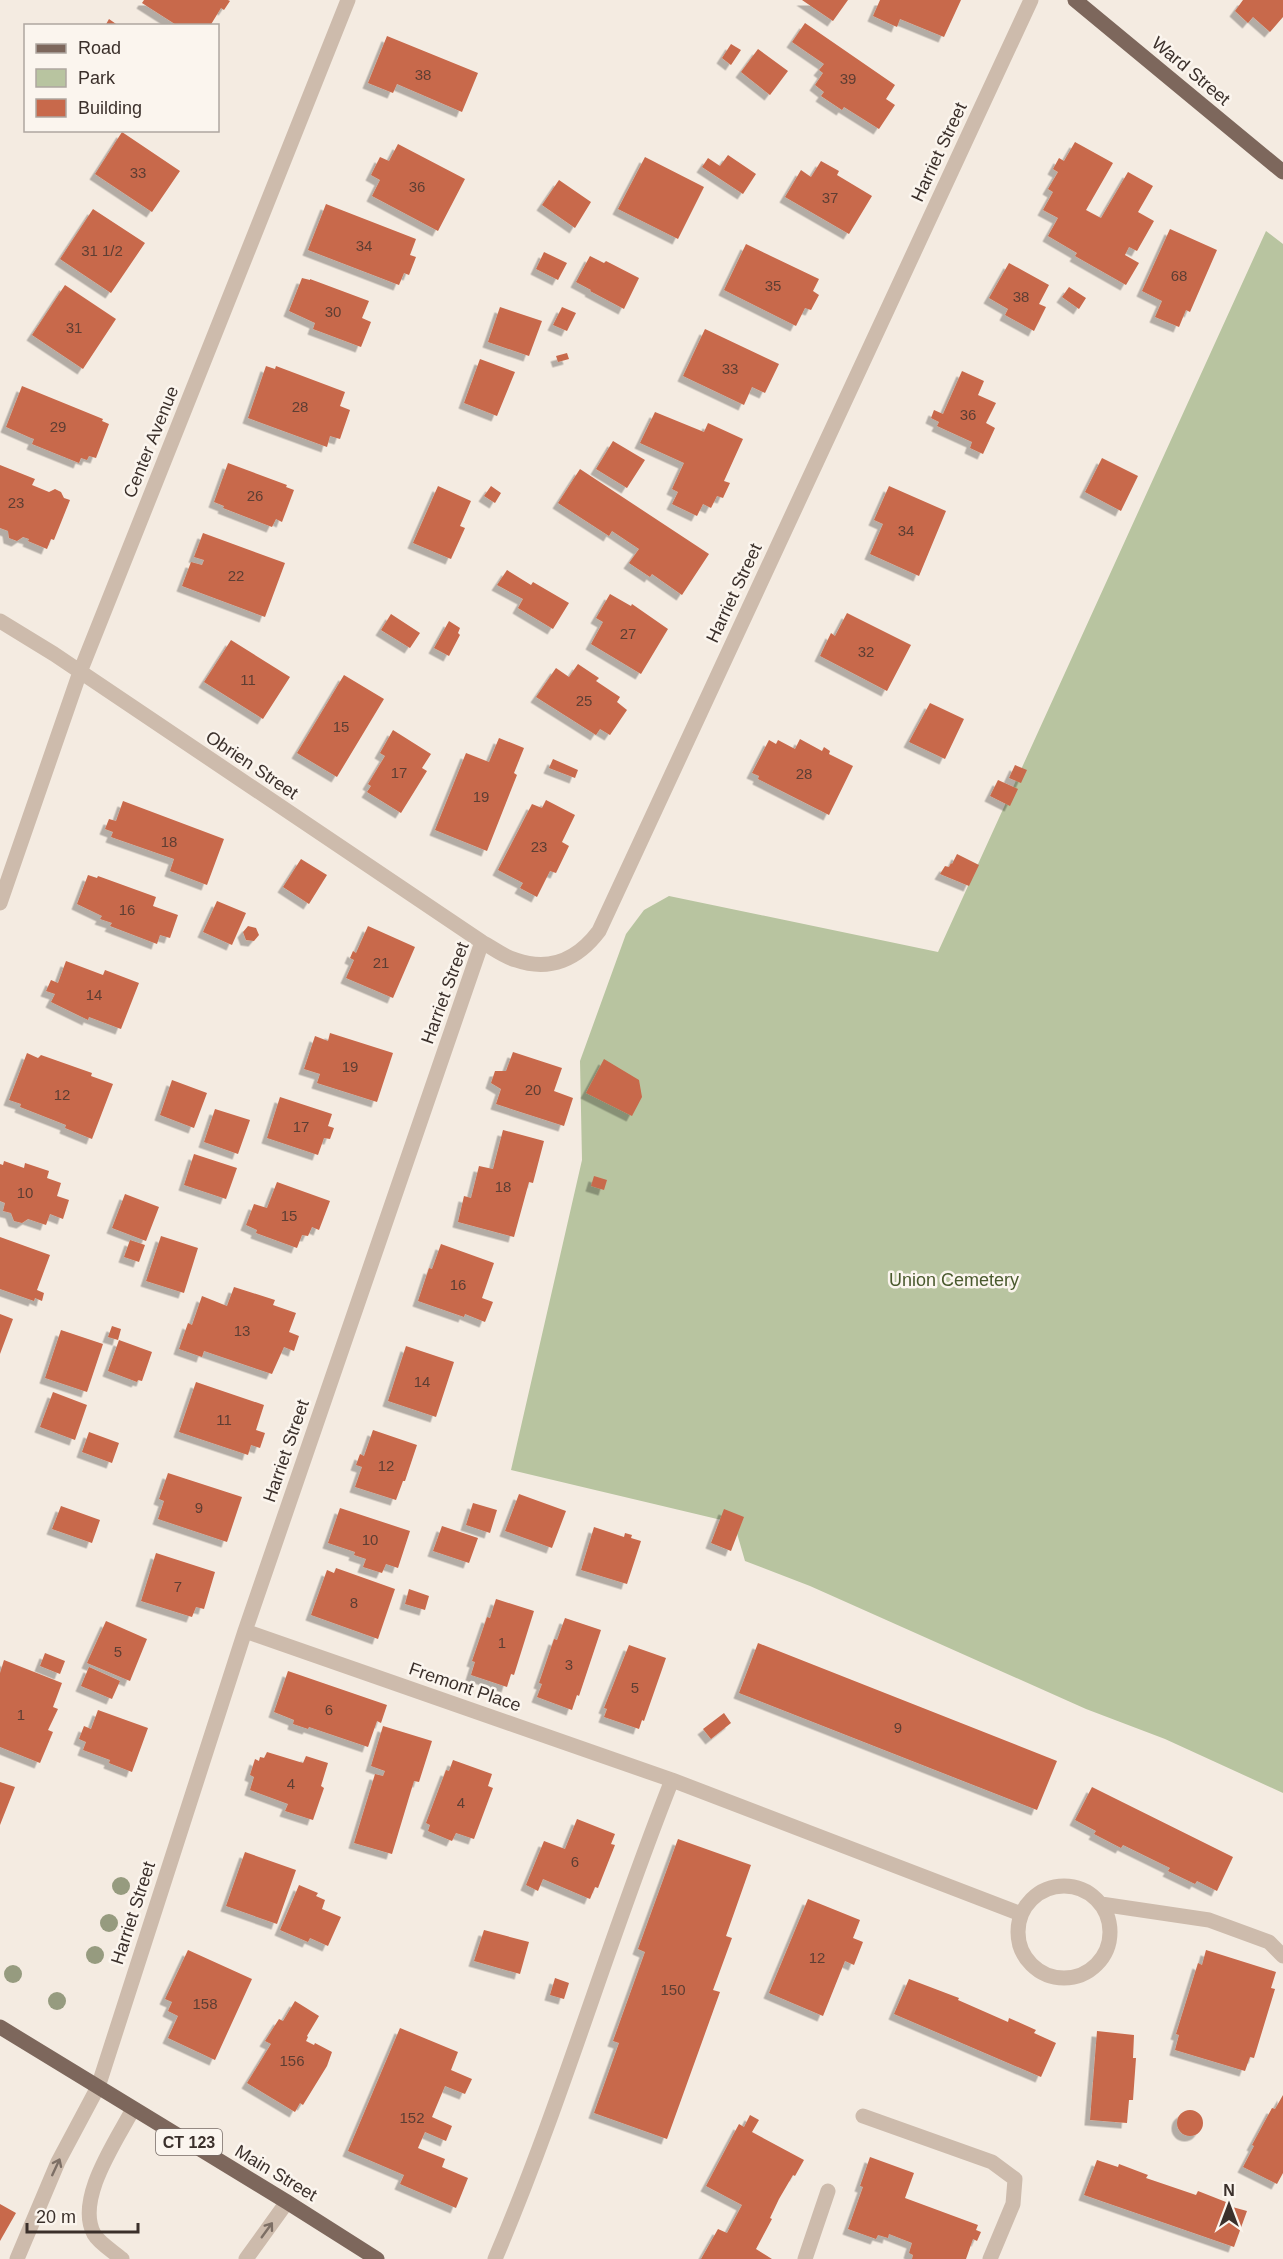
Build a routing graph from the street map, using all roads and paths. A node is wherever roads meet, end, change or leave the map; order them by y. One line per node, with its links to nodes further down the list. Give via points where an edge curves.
1 (348, 0): 6 (street, Center Avenue)
2 (1031, 0): 8 (street, Harriet Street, via 599,931 579,953 549,964 514,960)
3 (1075, 0): 4 (main road, Ward Street)
4 (1283, 172)
5 (0, 621): 6 (street, Obrien Street)
6 (80, 672): 7 (street, Center Avenue); 8 (street, Obrien Street)
7 (0, 903)
8 (482, 942): 9 (street, Harriet Street)
9 (245, 1630): 10 (street, Fremont Place); 15 (street, Harriet Street)
10 (672, 1780): 12 (street, Fremont Place); 26 (street, via 525,2189)
11 (1101, 1904): 12 (street, via 1089,1893 1058,1885 1029,1900); 12 (street, via 1108,1917 1107,1949 1100,1962 1072,1977 1048,1975 1028,1962 1017,1932); 13 (street, via 1209,1920 1269,1942)
12 (1021, 1914)
13 (1283, 1956)
14 (0, 2027): 15 (main road, Main Street / CT 123)
15 (98, 2087): 16 (main road, Main Street / CT 123); 20 (street, Harriet Street, one-way to 15, via 58,2162)
16 (133, 2109): 19 (main road, Main Street / CT 123); 23 (street, via 95,2183 87,2210 94,2235)
17 (863, 2116): 28 (street, via 992,2162 1015,2180 1013,2204)
18 (828, 2190): 27 (street)
19 (287, 2202): 24 (street, one-way to 19); 25 (main road, Main Street / CT 123)
20 (25, 2237): 21 (street); 22 (street)
21 (8, 2259)
22 (17, 2259)
23 (122, 2259)
24 (246, 2259)
25 (377, 2259)
26 (495, 2259)
27 (805, 2259)
28 (990, 2259)

